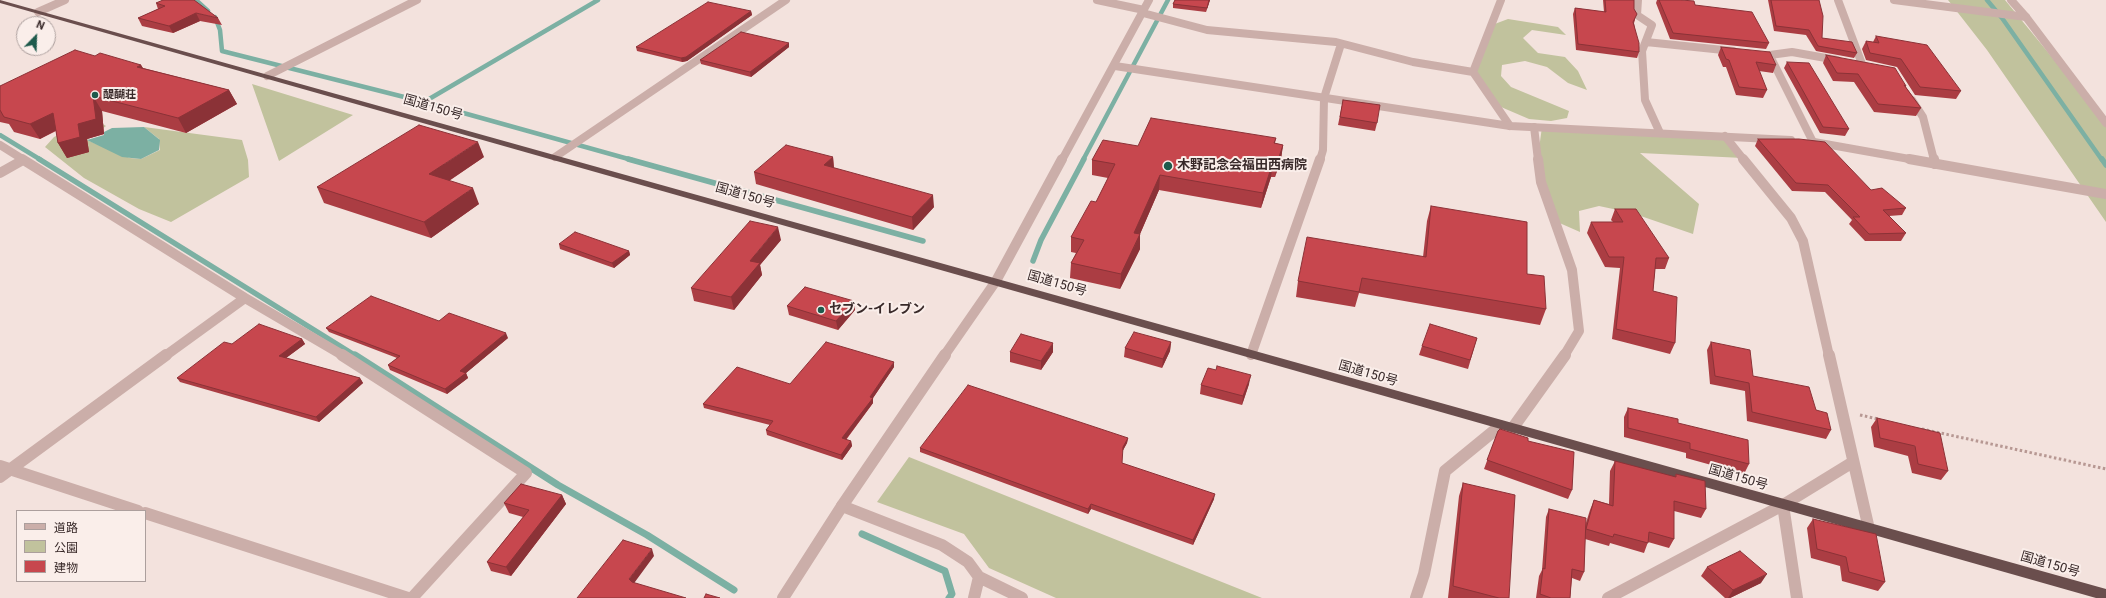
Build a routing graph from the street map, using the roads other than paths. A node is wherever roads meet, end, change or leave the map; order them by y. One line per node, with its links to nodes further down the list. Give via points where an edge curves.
1 (65, 0): 13 (street)
2 (417, 0): 20 (street)
3 (786, 0): 30 (street)
4 (1097, 0): 12 (street)
5 (1149, 0): 12 (street)
6 (1500, 0): 19 (street)
7 (1638, 0): 15 (street, via 1637,15 1652,25)
8 (1838, 0): 28 (street, via 1858,63 1792,52 1766,55)
9 (1894, 0): 14 (street)
10 (2011, 0): 14 (street)
11 (0, 1): 13 (highway, 国道150号)
12 (1144, 11): 16 (street, via 1207,30); 18 (street)
13 (38, 12): 20 (highway, 国道150号)
14 (2026, 17): 23 (street)
15 (1646, 42): 17 (street); 26 (street, via 1642,51 1645,100)
16 (1341, 44): 19 (street, via 1414,62); 22 (street)
17 (1739, 52)
18 (1114, 66): 22 (street); 35 (street)
19 (1473, 72): 24 (street)
20 (267, 76): 30 (highway, 国道150号)
21 (1906, 91): 32 (street, via 1923,117)
22 (1324, 98): 24 (street); 37 (street, via 1323,150)
23 (2106, 122)
24 (1510, 126): 25 (street)
25 (1534, 127): 26 (street); 39 (street, via 1541,182 1572,270 1579,331 1573,344)
26 (1660, 133): 27 (street)
27 (1725, 136): 28 (street); 40 (street, via 1791,218 1803,241)
28 (1806, 141): 32 (street)
29 (0, 145): 31 (street)
30 (555, 157): 35 (highway, 国道150号)
31 (24, 160): 33 (street); 36 (street)
32 (1935, 164): 34 (street)
33 (0, 173)
34 (2106, 194)
35 (996, 281): 37 (highway, 国道150号); 44 (street)
36 (244, 298): 41 (street); 51 (street, via 374,374 526,473)
37 (1251, 355): 38 (highway, 国道150号)
38 (1500, 426): 39 (highway, 国道150号); 55 (street, via 1446,471 1424,574)
39 (1512, 429): 43 (highway, 国道150号)
40 (1853, 462): 43 (street); 47 (street)
41 (5, 468): 42 (street); 45 (street)
42 (0, 477)
43 (1783, 505): 47 (highway, 国道150号); 56 (street); 57 (street)
44 (842, 506): 48 (street, via 942,545 968,562); 52 (street)
45 (135, 510)
46 (146, 513): 50 (street)
47 (1868, 529): 49 (highway, 国道150号)
48 (979, 577): 53 (street); 54 (street)
49 (2106, 595)
50 (408, 598)
51 (412, 598)
52 (783, 598)
53 (974, 598)
54 (1022, 598)
55 (1416, 598)
56 (1608, 598)
57 (1797, 598)

